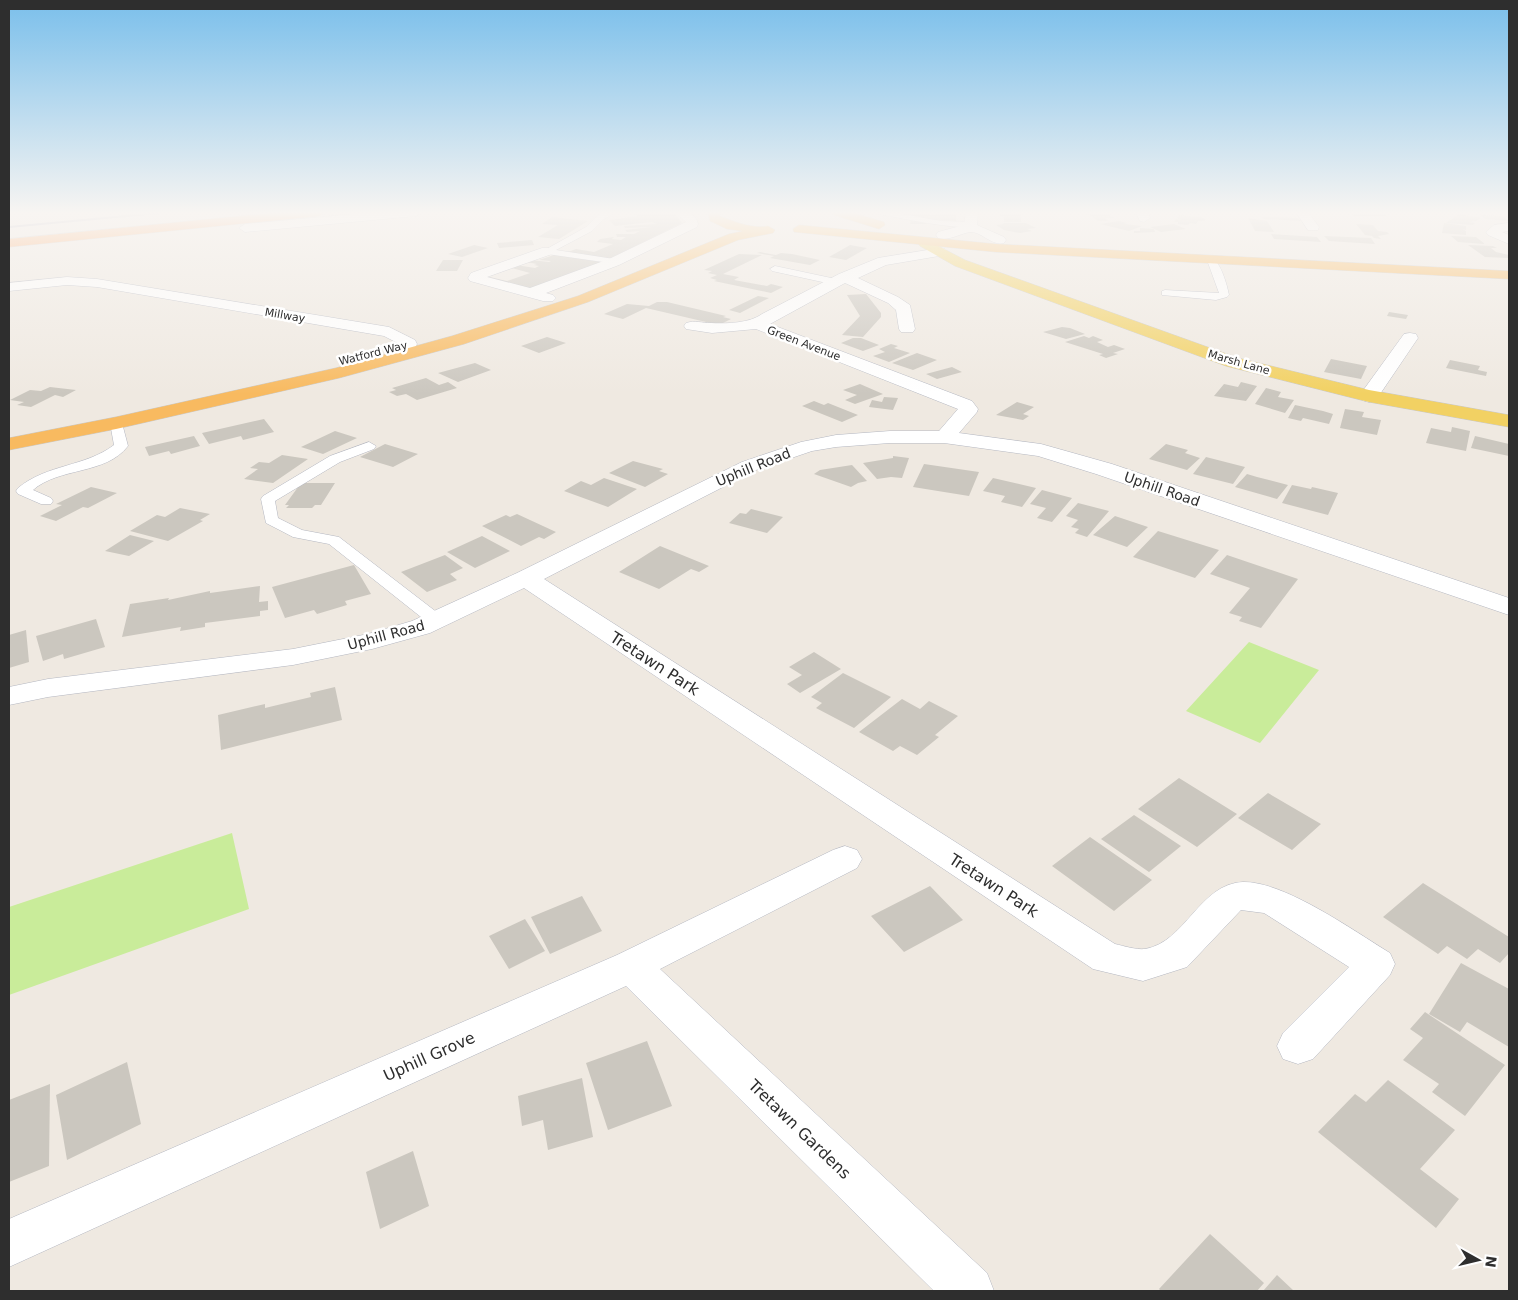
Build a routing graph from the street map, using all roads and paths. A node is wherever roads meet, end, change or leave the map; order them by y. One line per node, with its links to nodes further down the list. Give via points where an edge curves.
1 (485, 273): 13 (street, via 475,278)
2 (586, 273): 13 (street)
3 (617, 273): 15 (highway, Watford Way)
4 (629, 273): 23 (highway, Watford Way, via 583,299 458,340 339,373)
5 (797, 273): 11 (lane)
6 (856, 273): 11 (street, Green Avenue)
7 (991, 273): 21 (main road, Marsh Lane, via 1232,362)
8 (1217, 273): 14 (lane, via 1224,295)
9 (1463, 273): 10 (highway)
10 (1509, 275)
11 (840, 280): 16 (street, Green Avenue); 18 (street, via 893,300 904,308)
12 (9, 287): 20 (street, Millway, via 68,281 97,283 389,332)
13 (532, 293): 15 (street)
14 (1165, 293)
15 (551, 298): 20 (highway, Watford Way)
16 (759, 324): 17 (street, via 712,328); 25 (street, Green Avenue, via 965,405 967,412)
17 (692, 326)
18 (907, 329)
19 (1410, 338): 21 (street)
20 (409, 344): 24 (highway, Watford Way, via 136,408)
21 (1369, 396): 22 (main road, Marsh Lane)
22 (1509, 421)
23 (116, 423): 26 (highway, Watford Way); 28 (lane, via 121,446 116,452 101,460 46,475 30,483 23,491)
24 (9, 433)
25 (944, 437): 29 (street, Uphill Road, via 836,441 780,454 712,483); 30 (street, Uphill Road, via 1041,450)
26 (9, 444)
27 (369, 446): 31 (lane, via 335,459 268,499 271,520 298,534 334,540)
28 (46, 501)
29 (526, 578): 31 (street, Uphill Road); 35 (street, Tretawn Park, via 1106,958 1143,965 1174,956 1229,900 1244,896 1273,901 1376,964)
30 (1509, 607)
31 (437, 621): 32 (street, Uphill Road, via 372,642 293,657 48,688)
32 (9, 696)
33 (845, 860): 34 (street, Uphill Grove)
34 (631, 966): 36 (street, Uphill Grove); 37 (street, Tretawn Gardens)
35 (1298, 1046)
36 (9, 1243)
37 (969, 1291)

